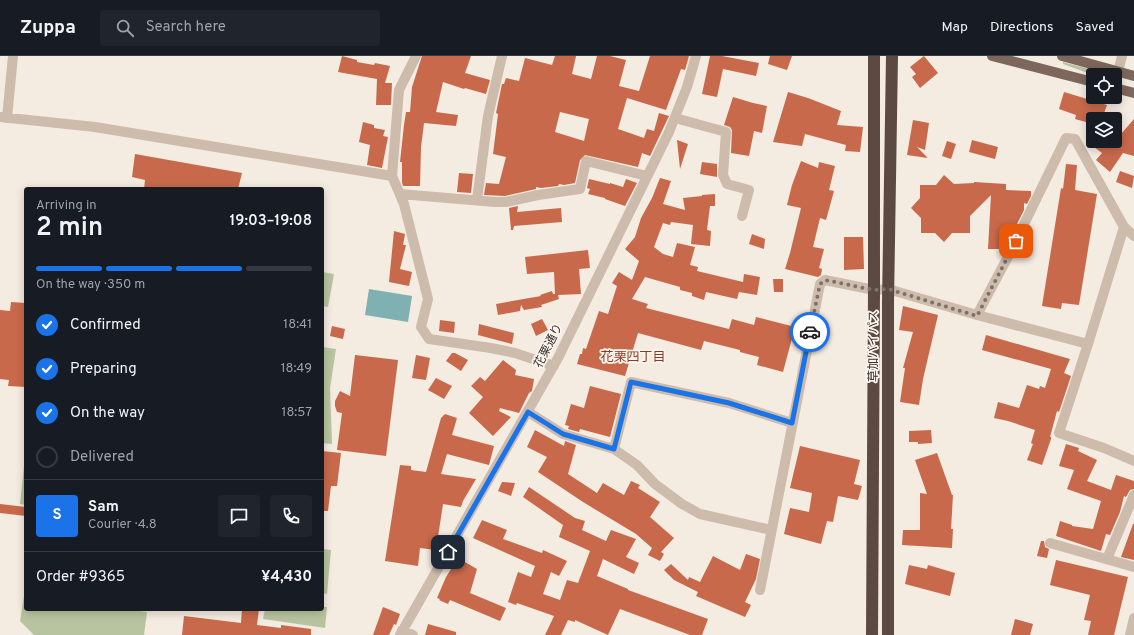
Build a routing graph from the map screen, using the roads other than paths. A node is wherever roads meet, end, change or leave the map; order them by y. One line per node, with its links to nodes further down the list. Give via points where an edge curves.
1 (13, 56): 17 (street)
2 (416, 56): 19 (street, via 399,90)
3 (502, 56): 22 (street, via 488,116)
4 (696, 56): 18 (street, 花栗通り)
5 (874, 56): 27 (highway, 草加バイパス)
6 (892, 56): 26 (highway, 草加バイパス)
7 (992, 56): 14 (main road)
8 (1062, 56): 10 (main road)
9 (1122, 56): 11 (street)
10 (1104, 68)
11 (1119, 68)
12 (1122, 73): 13 (main road)
13 (1134, 76)
14 (1086, 80)
15 (1122, 90): 16 (main road)
16 (1134, 93)
17 (3, 118): 19 (street, via 96,127)
18 (675, 118): 20 (street, 花栗通り); 23 (street, via 726,132 722,176 727,184 749,190)
19 (392, 176): 21 (street)
20 (647, 176): 22 (street, via 586,161 580,189 506,202); 30 (street, 花栗通り)
21 (400, 194): 22 (street); 30 (street, via 428,299 421,327 429,339 509,352)
22 (477, 200)
23 (742, 216)
24 (1124, 227): 25 (street); 28 (street, via 1075,139 1066,138); 29 (street)
25 (1134, 236)
26 (888, 289): 27 (street); 28 (street); 45 (highway, 草加バイパス)
27 (874, 290): 32 (street, via 825,280 820,284); 44 (highway, 草加バイパス)
28 (977, 316): 29 (street)
29 (1088, 344): 34 (street, via 1059,432)
30 (554, 366): 31 (street, 花栗通り)
31 (528, 412): 33 (street, via 563,434); 42 (street, 花栗通り)
32 (792, 423): 33 (street, via 729,403 631,382); 36 (street)
33 (614, 449): 36 (street, via 637,465 655,484 700,514)
34 (1134, 461)
35 (1134, 495): 38 (street)
36 (771, 530): 40 (street)
37 (1050, 543): 38 (street)
38 (1107, 559): 39 (street)
39 (1134, 567)
40 (760, 590)
41 (1134, 618): 46 (street)
42 (401, 632): 43 (street)
43 (413, 635)
44 (872, 635)
45 (888, 635)
46 (1130, 635)

